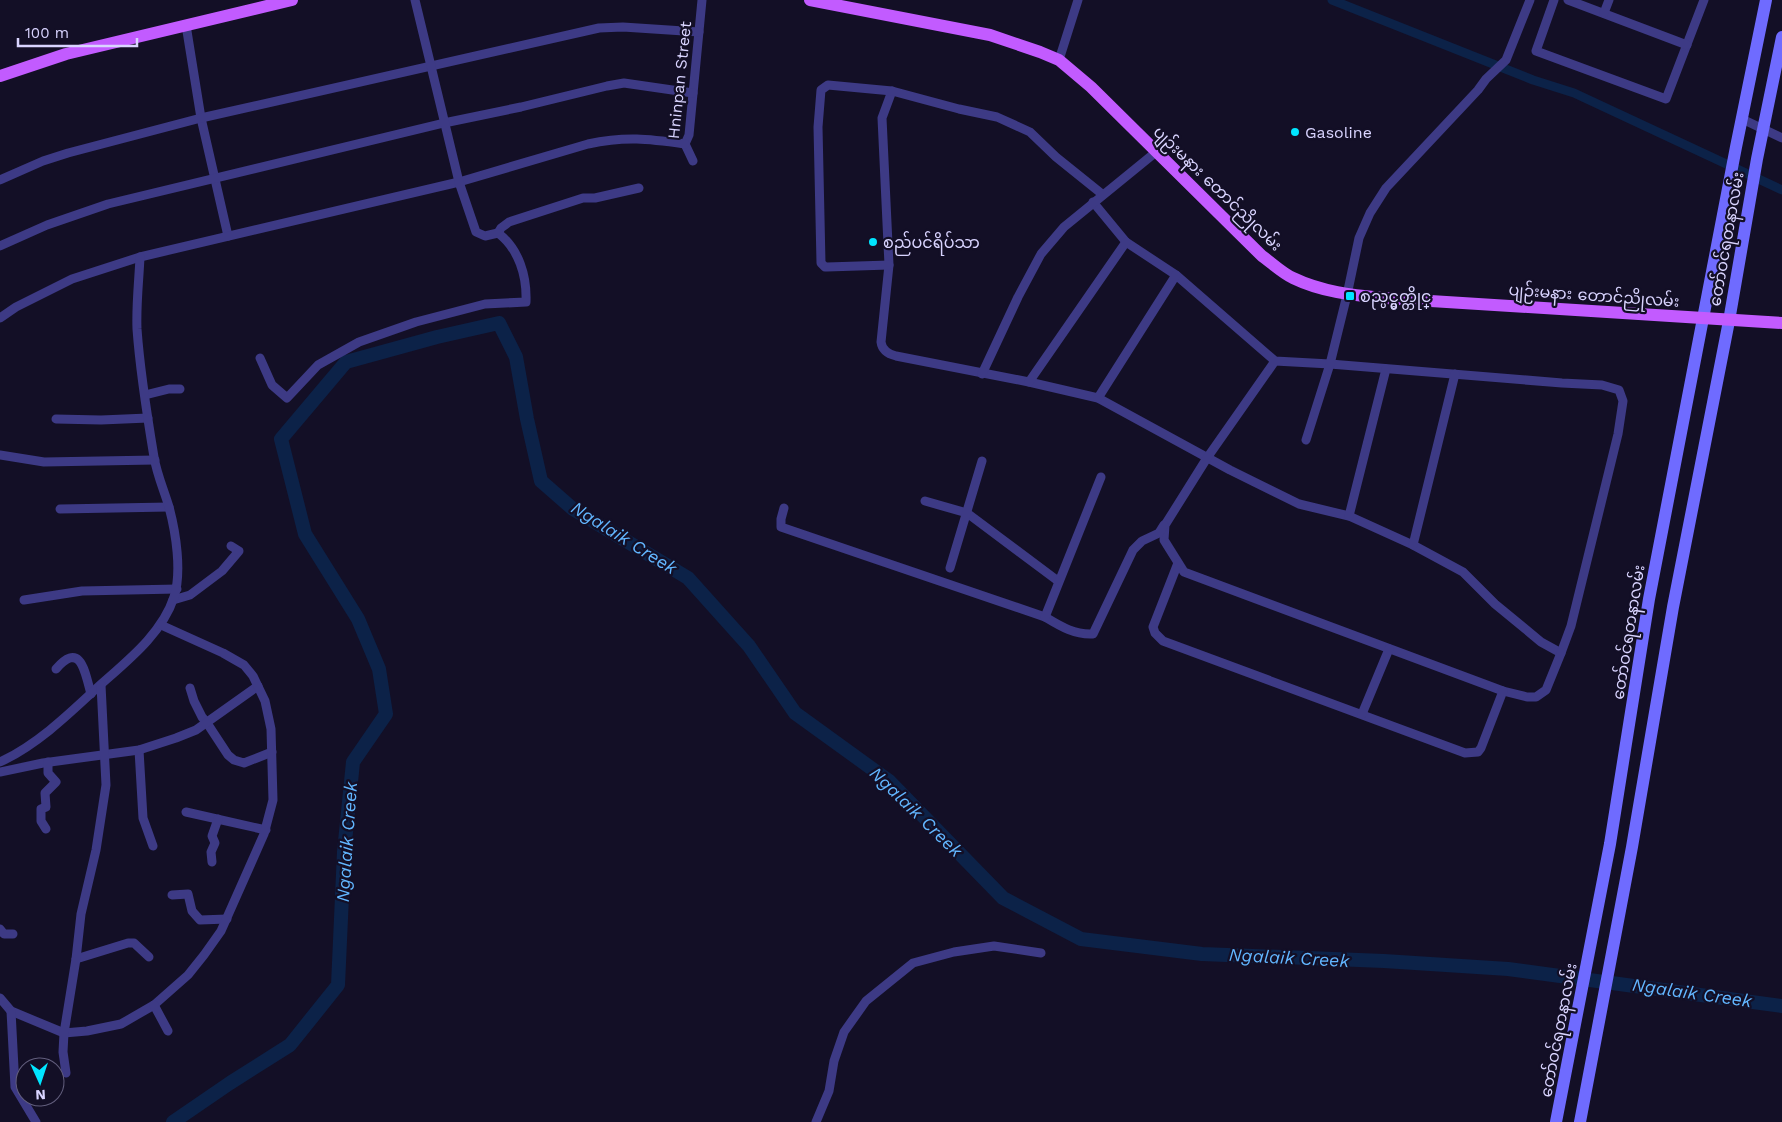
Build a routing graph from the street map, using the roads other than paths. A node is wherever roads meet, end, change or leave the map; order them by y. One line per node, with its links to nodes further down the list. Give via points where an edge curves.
1 (292, 0): 12 (main road)
2 (415, 0): 19 (street)
3 (702, 0): 15 (street, Hninpan Street)
4 (810, 0): 18 (main road, ပျဉ်းမနား တောင်ညိုလမ်း, via 990,35)
5 (1078, 0): 18 (street)
6 (1530, 0): 44 (street, via 1506,60 1386,188 1370,212 1359,238)
7 (1554, 0): 17 (street, via 1536,51 1666,99)
8 (1568, 0): 13 (street)
9 (1609, 0): 13 (street)
10 (1704, 0): 17 (street)
11 (1766, 0): 24 (main road, တော်ဝင်ရတနာလမ်း)
12 (245, 6): 14 (main road)
13 (1604, 13): 17 (street)
14 (186, 25): 20 (main road, via 66,54); 23 (street)
15 (699, 32): 19 (street, via 599,28); 22 (street, Hninpan Street)
16 (1782, 37): 26 (main road, တော်ဝင်ရတနာလမ်း)
17 (1687, 45)
18 (1060, 60): 29 (main road, ပျဉ်းမနား တောင်ညိုလမ်း, via 1092,87)
19 (431, 67): 23 (street); 25 (street)
20 (0, 76)
21 (892, 91): 35 (street, via 997,117 1030,132); 42 (street, via 882,118); 42 (street, via 826,86 821,90 818,127 821,263 825,267)
22 (693, 93): 25 (street, via 615,84); 28 (street, Hninpan Street, via 689,135)
23 (201, 118): 31 (street); 32 (street, via 68,153)
24 (1742, 119): 26 (street); 46 (main road, တော်ဝင်ရတနာလမ်း)
25 (444, 123): 31 (street); 33 (street)
26 (1763, 129): 27 (street); 47 (main road, တော်ဝင်ရတနာလမ်း)
27 (1782, 138)
28 (685, 144): 30 (street, Hninpan Street); 33 (street, via 645,139 608,140)
29 (1156, 152): 35 (street); 44 (main road, ပျဉ်းမနား တောင်ညိုလမ်း, via 1262,256 1291,277)
30 (693, 161)
31 (214, 178): 38 (street); 40 (street, via 108,204 47,225)
32 (0, 180)
33 (459, 182): 37 (street, via 476,232 485,236); 38 (street)
34 (639, 188): 37 (street, via 583,198 509,222)
35 (1102, 194): 36 (street)
36 (1093, 202): 39 (street); 53 (street, via 1064,227 1041,254)
37 (498, 233): 49 (street, via 507,240 520,262 526,285 526,302 485,304 416,322 359,342 318,365 288,398 272,385)
38 (228, 236): 41 (street)
39 (1126, 242): 43 (street); 55 (street)
40 (0, 246)
41 (140, 257): 45 (street, via 72,279); 57 (street, via 137,328)
42 (889, 265): 53 (street, via 881,342 886,351 896,356)
43 (1176, 275): 50 (street); 58 (street)
44 (1347, 295): 46 (main road, ပျဉ်းမနား တောင်ညိုလမ်း); 51 (street)
45 (0, 318)
46 (1703, 318): 47 (main road, ပျဉ်းမနား တောင်ညိုလမ်း); 121 (main road, တော်ဝင်ရတနာလမ်း, via 1649,599 1610,844)
47 (1729, 320): 48 (main road, ပျဉ်းမနား တောင်ညိုလမ်း); 122 (main road, တော်ဝင်ရတနာလမ်း, via 1673,607)
48 (1782, 323)
49 (260, 358)
50 (1275, 362): 51 (street); 63 (street)
51 (1330, 364): 52 (street); 61 (street)
52 (1386, 369): 54 (street); 72 (street)
53 (982, 374): 55 (street)
54 (1455, 374): 75 (street); 85 (street, via 1602,385 1619,390 1623,401 1618,434 1571,626)
55 (1029, 382): 58 (street)
56 (180, 389): 57 (street)
57 (146, 396): 59 (street)
58 (1098, 398): 63 (street)
59 (148, 418): 60 (street); 64 (street)
60 (56, 419)
61 (1306, 440)
62 (0, 455): 64 (street, via 44,462)
63 (1207, 458): 72 (street, via 1299,504); 73 (street)
64 (155, 460): 68 (street)
65 (982, 461): 71 (street)
66 (1100, 477): 78 (street)
67 (925, 501): 71 (street)
68 (169, 506): 70 (street); 79 (street, via 175,535)
69 (784, 508): 82 (street, via 782,527)
70 (60, 509)
71 (966, 513): 77 (street); 78 (street)
72 (1349, 516): 75 (street)
73 (1165, 525): 76 (street, via 1164,540); 82 (street, via 1159,533 1142,541 1133,550 1093,634 1064,629)
74 (231, 546): 81 (street, via 239,551 229,564 190,595)
75 (1413, 546): 85 (street, via 1463,572 1541,642)
76 (1178, 563): 84 (street, via 1184,572); 92 (street, via 1153,627 1158,638)
77 (950, 568)
78 (1058, 581): 82 (street)
79 (177, 589): 80 (street, via 82,591); 81 (street)
80 (24, 600)
81 (173, 600): 83 (street)
82 (1045, 617)
83 (160, 626): 87 (street); 88 (street, via 244,665)
84 (1389, 649): 90 (street); 92 (street)
85 (1561, 653): 90 (street, via 1546,690 1527,697)
86 (56, 669): 91 (street, via 65,659 78,660 83,666)
87 (101, 685): 91 (street); 96 (street)
88 (258, 686): 93 (street); 95 (street, via 268,714)
89 (190, 688): 93 (street, via 198,710)
90 (1503, 691): 92 (street, via 1481,748 1474,753 1465,753)
91 (91, 694): 97 (street, via 28,746)
92 (1362, 714)
93 (208, 723): 94 (street); 95 (street, via 228,755 239,762 250,762)
94 (139, 750): 96 (street); 104 (street, via 144,822)
95 (272, 752): 103 (street, via 273,800)
96 (105, 754): 98 (street); 112 (street, via 104,806 81,914)
97 (0, 762)
98 (48, 762): 99 (street); 102 (street, via 48,773 56,782 45,793 46,807 41,809 41,821)
99 (0, 772)
100 (186, 812): 101 (street)
101 (218, 819): 103 (street); 105 (street, via 212,836)
102 (46, 829)
103 (266, 830): 107 (street)
104 (153, 846)
105 (212, 862)
106 (172, 895): 107 (street, via 188,894 192,911 200,920)
107 (227, 920): 114 (street, via 204,956)
108 (0, 929): 109 (street, via 4,934)
109 (12, 934)
110 (1041, 953): 120 (street, via 994,946 914,963 866,1001 844,1032 834,1061 829,1091)
111 (149, 957): 112 (street, via 128,943)
112 (76, 959): 117 (street)
113 (0, 998): 115 (street)
114 (154, 1005): 116 (street); 117 (street, via 120,1024)
115 (11, 1011): 117 (street); 119 (street, via 15,1087)
116 (168, 1031)
117 (64, 1033): 118 (street)
118 (66, 1073)
119 (36, 1122)
120 (816, 1122)
121 (1556, 1122)
122 (1580, 1122)

